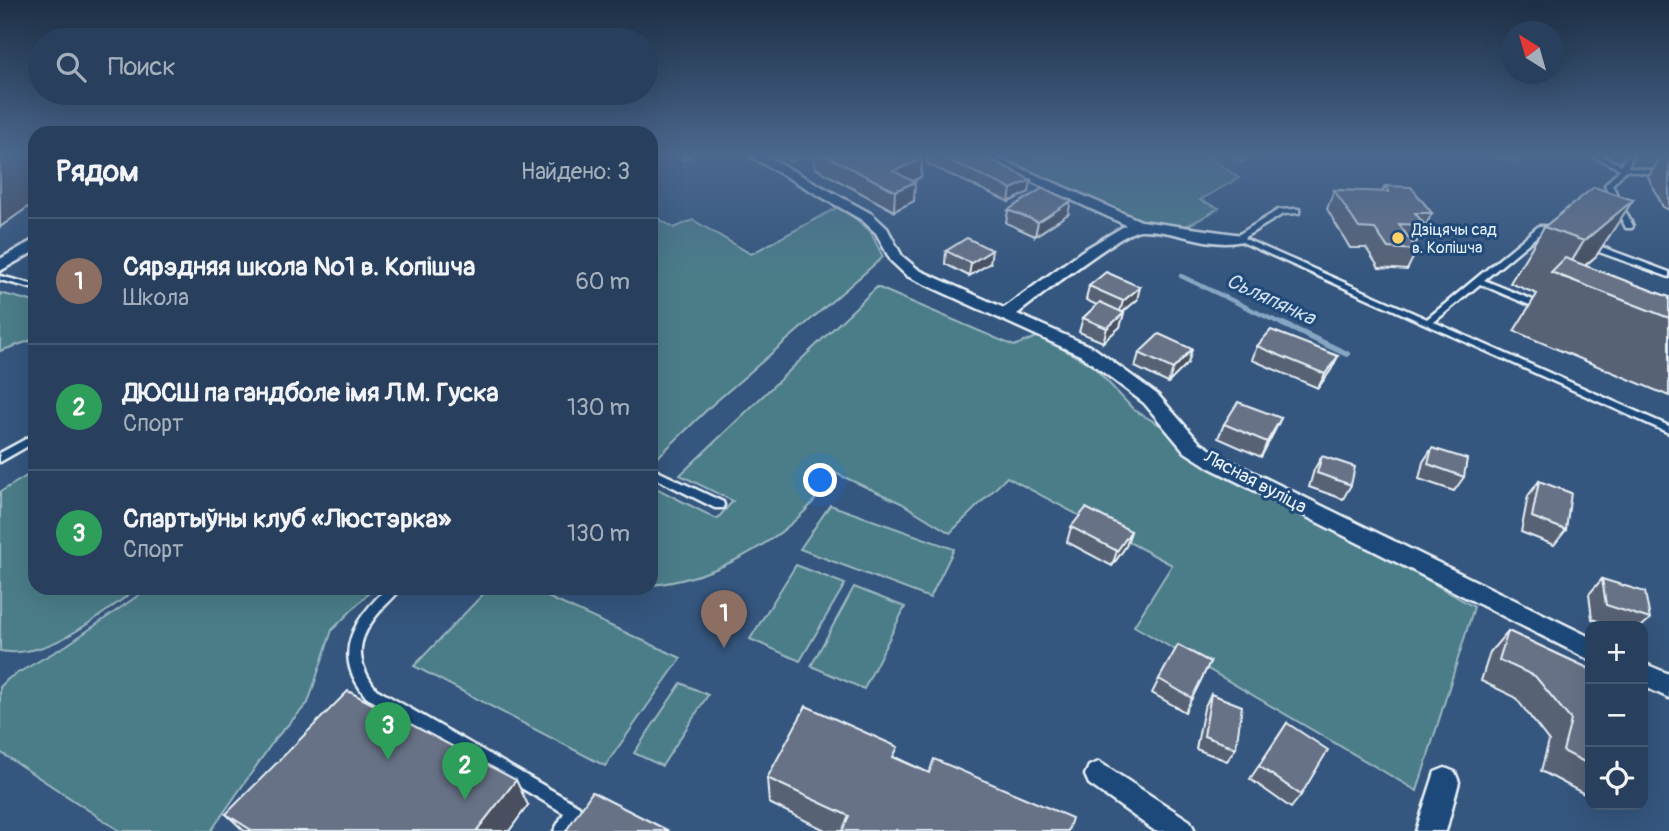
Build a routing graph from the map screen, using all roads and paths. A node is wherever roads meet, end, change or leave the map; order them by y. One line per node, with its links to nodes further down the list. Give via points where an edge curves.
1 (825, 195): 17 (street, Лясная вуліца, via 882,231 896,258 913,273)
2 (1069, 195): 5 (street)
3 (1613, 195): 6 (lane)
4 (1296, 212): 8 (lane, via 1280,212)
5 (1137, 225): 8 (street); 17 (street, via 1087,254)
6 (1629, 226)
7 (1567, 237): 14 (lane, via 1542,229)
8 (1237, 238): 18 (lane)
9 (1579, 242): 12 (lane)
10 (28, 248): 11 (street)
11 (0, 266)
12 (1669, 275)
13 (0, 278): 15 (lane)
14 (1479, 281): 16 (lane); 18 (lane)
15 (28, 285)
16 (1555, 313)
17 (1005, 314): 25 (street, Лясная вуліца, via 1088,352 1151,398 1192,447 1217,463)
18 (1428, 323): 19 (lane)
19 (1669, 430)
20 (28, 441): 21 (lane)
21 (0, 458)
22 (658, 475): 23 (lane)
23 (719, 505)
24 (387, 595): 30 (lane, via 359,631 354,655 358,679 371,693 574,811)
25 (1585, 647)
26 (1648, 676): 27 (street)
27 (1669, 687)
28 (1099, 775): 31 (street)
29 (1445, 782): 32 (street)
30 (561, 831)
31 (1180, 831)
32 (1431, 831)

